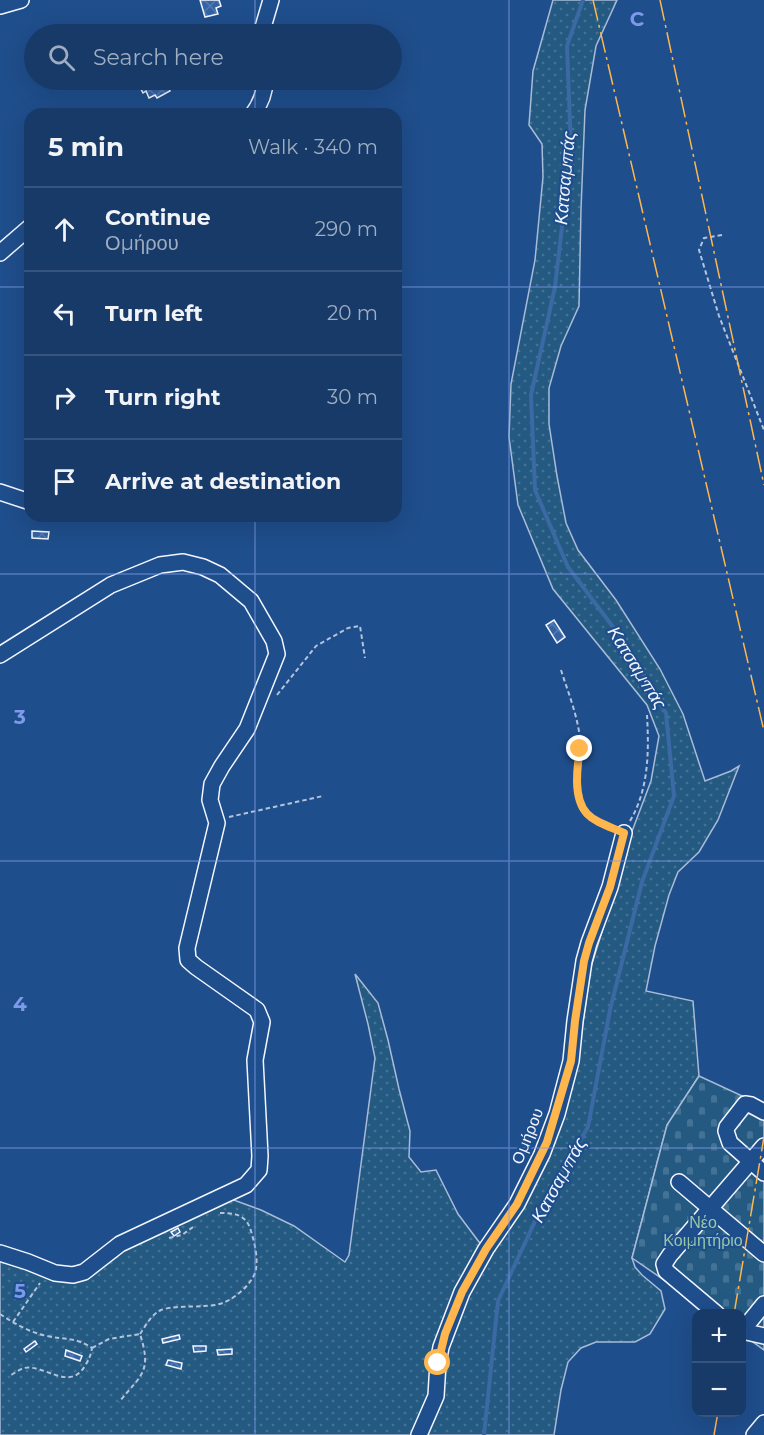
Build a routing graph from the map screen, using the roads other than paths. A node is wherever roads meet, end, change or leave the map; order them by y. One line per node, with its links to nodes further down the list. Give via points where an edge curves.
1 (21, 0): 3 (street)
2 (271, 0): 4 (street)
3 (0, 6)
4 (264, 24)
5 (265, 90): 6 (street)
6 (258, 108)
7 (24, 232): 8 (street)
8 (0, 253)
9 (0, 492): 10 (street)
10 (24, 500)
11 (0, 655): 19 (street, via 111,585 160,565 183,562 220,575 251,601 274,641 277,654 247,729 212,784 210,800 217,823 187,948 188,960 257,1011 262,1022 255,1060 259,1170 246,1185 120,1244 84,1272 55,1273)
12 (624, 833): 25 (street, Ομήρου, via 584,961 571,1061 556,1114 542,1154 517,1204 462,1292 441,1347 436,1396)
13 (764, 1112): 15 (street, via 745,1104 727,1127 730,1143)
14 (764, 1146): 15 (street)
15 (750, 1161): 16 (street); 18 (street)
16 (764, 1173)
17 (679, 1182): 18 (street)
18 (710, 1208): 20 (street); 22 (street, via 664,1264 666,1271)
19 (0, 1253)
20 (764, 1254)
21 (764, 1304): 23 (street, via 741,1331)
22 (711, 1309)
23 (764, 1336)
24 (764, 1423): 26 (street)
25 (419, 1435)
26 (754, 1435)

